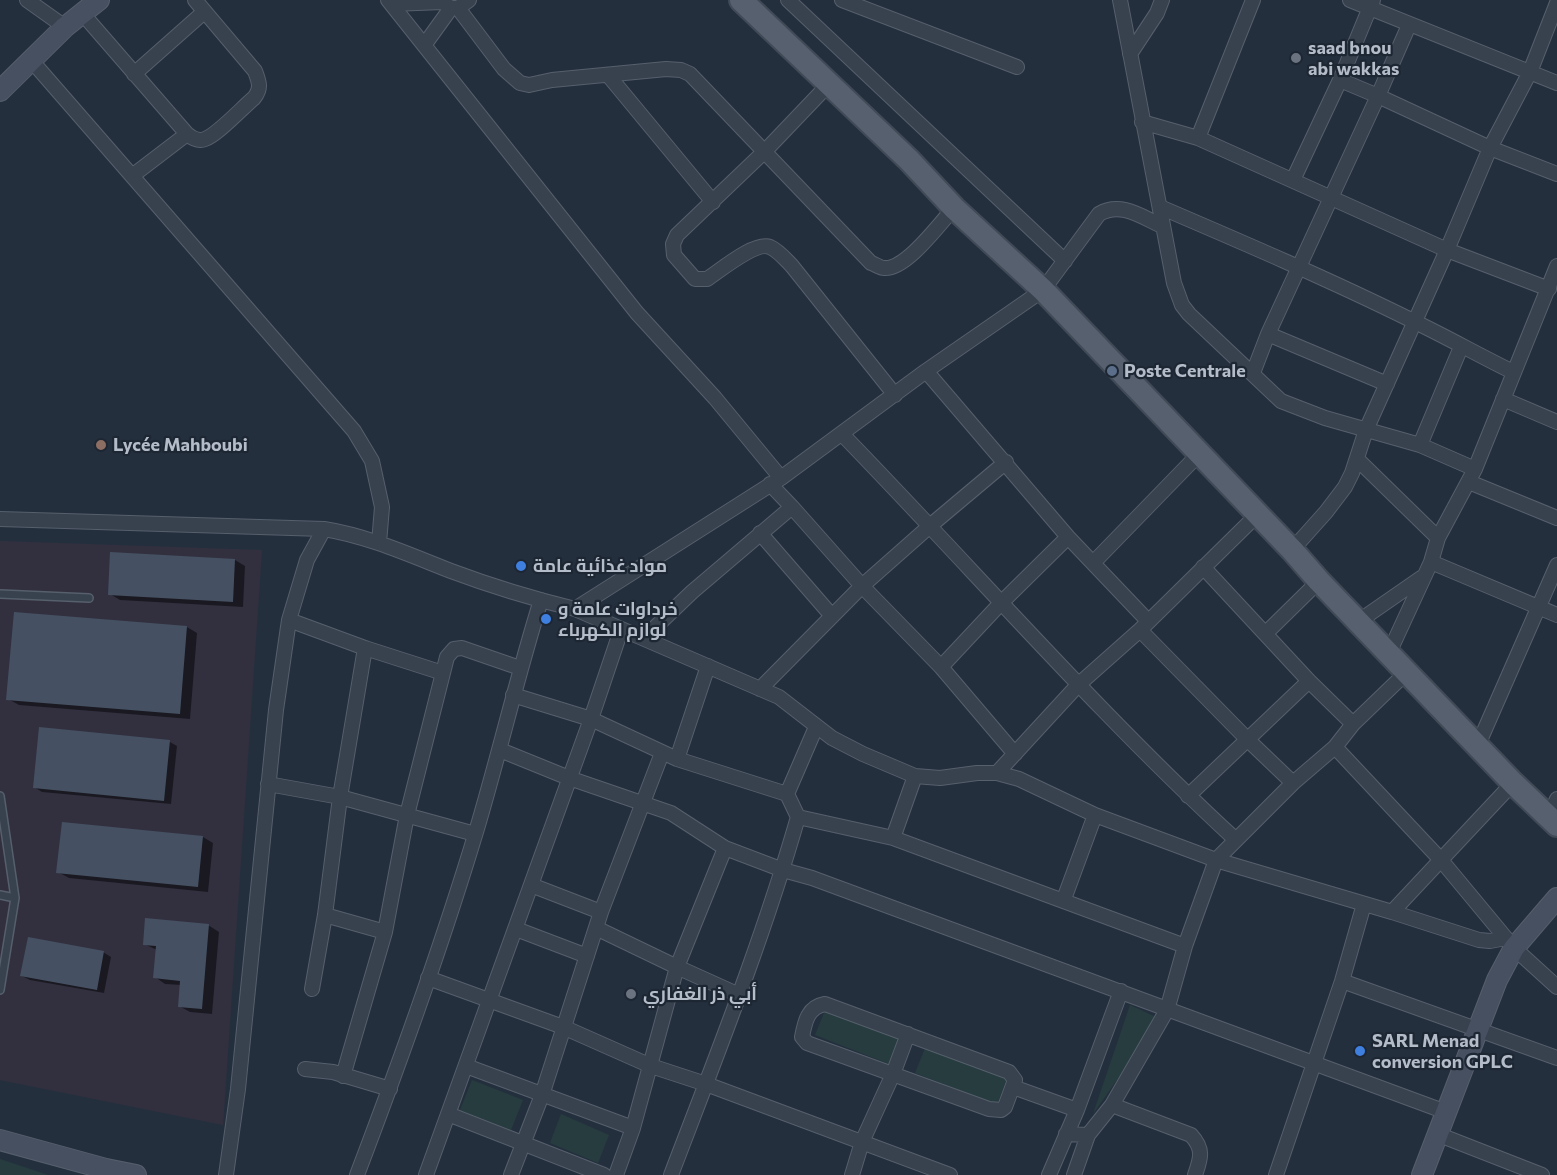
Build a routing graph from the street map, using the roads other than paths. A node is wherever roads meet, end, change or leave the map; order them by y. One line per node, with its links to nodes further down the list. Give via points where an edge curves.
1 (27, 0): 18 (street)
2 (99, 0): 16 (street)
3 (195, 0): 15 (street)
4 (741, 0): 28 (main road)
5 (788, 0): 45 (street)
6 (842, 0): 22 (street)
7 (1120, 0): 20 (street)
8 (1162, 0): 20 (street)
9 (1253, 0): 33 (street)
10 (1350, 0): 12 (street)
11 (390, 2): 14 (street); 19 (street)
12 (1371, 3): 17 (street); 26 (street)
13 (1557, 3): 23 (street)
14 (452, 4): 19 (street); 25 (street, via 520,83)
15 (204, 12): 24 (street); 32 (street, via 255,71 260,91 206,139 193,139)
16 (82, 13): 18 (street); 24 (street)
17 (1409, 25): 23 (street); 30 (street)
18 (65, 27): 21 (street)
19 (425, 44): 67 (street, via 637,313 715,399)
20 (1130, 54): 31 (street)
21 (31, 60): 29 (street); 37 (street)
22 (1017, 67)
23 (1530, 72): 27 (street); 34 (street)
24 (134, 74): 32 (street)
25 (608, 75): 35 (street, via 666,69 690,74); 40 (street)
26 (1340, 80): 30 (street); 38 (street)
27 (1557, 83)
28 (829, 84): 35 (street); 42 (main road)
29 (0, 91)
30 (1378, 96): 34 (street); 39 (street)
31 (1142, 122): 33 (street); 41 (street)
32 (187, 134): 37 (street)
33 (1198, 138): 38 (street)
34 (1490, 148): 36 (street); 44 (street)
35 (765, 152): 40 (street); 42 (street, via 871,263 884,268 897,265 914,253)
36 (1557, 174)
37 (132, 176): 77 (street, via 354,430 372,461 380,495)
38 (1293, 180): 39 (street)
39 (1329, 198): 44 (street); 47 (street)
40 (713, 202): 57 (street, via 677,235 673,244 674,255 690,276 707,279 757,247 775,249)
41 (1160, 207): 43 (street); 47 (street)
42 (954, 208): 49 (main road)
43 (1162, 226): 45 (street, via 1127,210 1106,209); 55 (street, via 1182,304)
44 (1447, 250): 48 (street); 50 (street)
45 (1065, 261): 49 (street)
46 (1557, 266): 48 (street)
47 (1299, 267): 50 (street); 51 (street)
48 (1549, 289): 54 (street)
49 (1043, 290): 53 (street); 63 (main road)
50 (1413, 321): 52 (street); 56 (street)
51 (1268, 334): 55 (street); 56 (street)
52 (1461, 347): 54 (street); 62 (street)
53 (926, 371): 57 (street); 65 (street)
54 (1513, 372): 58 (street)
55 (1252, 373): 60 (street, via 1281,401)
56 (1387, 384): 60 (street)
57 (895, 395): 61 (street)
58 (1503, 399): 59 (street); 66 (street)
59 (1557, 422)
60 (1366, 430): 62 (street); 64 (street)
61 (842, 434): 67 (street); 72 (street)
62 (1419, 445): 66 (street)
63 (1199, 454): 69 (main road); 80 (street)
64 (1357, 459): 76 (street); 78 (street, via 1345,487)
65 (1006, 462): 72 (street); 75 (street)
66 (1472, 476): 70 (street); 76 (street)
67 (776, 481): 68 (street); 91 (street)
68 (792, 507): 74 (street); 85 (street)
69 (1257, 514): 78 (main road); 82 (street)
70 (1557, 518)
71 (0, 519): 73 (street)
72 (931, 525): 85 (street); 89 (street)
73 (324, 529): 77 (street); 94 (street, via 308,560)
74 (759, 533): 93 (street); 99 (street)
75 (1068, 537): 80 (street); 89 (street)
76 (1438, 538): 79 (street)
77 (379, 543): 88 (street)
78 (1292, 550): 84 (main road)
79 (1431, 562): 83 (street); 90 (street)
80 (1093, 563): 96 (street)
81 (1557, 565): 90 (street)
82 (1203, 567): 96 (street); 98 (street)
83 (1422, 578): 95 (street); 101 (street)
84 (1319, 581): 95 (main road); 98 (street)
85 (862, 586): 93 (street); 103 (street)
86 (0, 594): 87 (lane)
87 (89, 598)
88 (542, 600): 91 (street); 104 (street)
89 (1000, 604): 103 (street); 108 (street)
90 (1539, 607): 92 (street); 115 (street)
91 (575, 609): 97 (street)
92 (1557, 615)
93 (832, 616): 109 (street)
94 (289, 620): 100 (street); 126 (street)
95 (1359, 621): 101 (main road)
96 (1144, 626): 108 (street); 114 (street)
97 (621, 630): 99 (street); 111 (street)
98 (1266, 633): 107 (street)
99 (644, 638): 102 (street)
100 (365, 648): 106 (street); 130 (street)
101 (1389, 653): 105 (main road)
102 (708, 666): 109 (street); 120 (street)
103 (941, 667): 119 (street)
104 (520, 668): 106 (street, via 458,648 451,651); 110 (street)
105 (1407, 672): 112 (street); 115 (main road)
106 (443, 673): 133 (street)
107 (1309, 681): 112 (street); 114 (street)
108 (1078, 686): 119 (street); 129 (street)
109 (760, 689): 113 (street, via 797,709)
110 (513, 695): 111 (street); 117 (street)
111 (591, 719): 118 (street); 123 (street)
112 (1353, 724): 116 (street)
113 (816, 727): 122 (street, via 862,754); 127 (street)
114 (1248, 740): 124 (street); 129 (street)
115 (1478, 745): 125 (main road)
116 (1335, 747): 124 (street); 141 (street)
117 (500, 750): 123 (street); 136 (street)
118 (662, 753): 120 (street); 131 (street)
119 (1015, 754): 121 (street)
120 (677, 759): 127 (street)
121 (997, 773): 122 (street); 134 (street, via 1019,779)
122 (915, 776): 137 (street)
123 (569, 778): 131 (street); 143 (street)
124 (1293, 783): 138 (street)
125 (1513, 783): 132 (main road); 141 (street)
126 (268, 784): 130 (street); 196 (street)
127 (787, 794): 135 (street)
128 (0, 796): 145 (lane)
129 (1188, 796): 138 (street)
130 (340, 797): 133 (street); 151 (street)
131 (644, 803): 139 (street, via 671,813); 149 (street)
132 (1554, 814)
133 (407, 815): 136 (street); 154 (street)
134 (1095, 815): 140 (street); 147 (street)
135 (798, 817): 137 (street); 142 (street)
136 (475, 834): 159 (street)
137 (893, 838): 147 (street)
138 (1236, 840): 140 (street)
139 (726, 848): 142 (street); 158 (street)
140 (1216, 860): 148 (street); 156 (street)
141 (1441, 861): 150 (street); 155 (street)
142 (783, 870): 164 (street); 165 (street)
143 (531, 885): 149 (street); 153 (street)
144 (0, 895): 145 (lane)
145 (15, 898): 163 (lane)
146 (1557, 898): 155 (street)
147 (1064, 899): 156 (street)
148 (1364, 904): 150 (street); 160 (street)
149 (601, 912): 152 (street)
150 (1392, 912): 155 (street, via 1479,940)
151 (325, 915): 154 (street); 162 (street)
152 (596, 928): 157 (street); 158 (street)
153 (516, 929): 157 (street); 166 (street)
154 (385, 932): 177 (street)
155 (1510, 943): 161 (street); 169 (street)
156 (1185, 946): 167 (street)
157 (586, 956): 168 (street)
158 (677, 967): 165 (street); 174 (street)
159 (428, 978): 166 (street); 180 (street)
160 (1342, 981): 169 (street); 172 (street)
161 (1557, 987)
162 (312, 989)
163 (0, 990)
164 (1121, 991): 167 (street); 183 (street)
165 (739, 995): 178 (street)
166 (490, 1000): 168 (street); 173 (street)
167 (1167, 1010): 172 (street); 182 (street)
168 (563, 1027): 174 (street); 181 (street)
169 (1477, 1028): 171 (street); 184 (street)
170 (908, 1034): 176 (street); 176 (street, via 825,1004 810,1010 802,1037 807,1043); 179 (street, via 1002,1068 1013,1075)
171 (1557, 1058)
172 (1313, 1063): 184 (street); 208 (street)
173 (466, 1066): 181 (street); 185 (street)
174 (651, 1066): 178 (street); 186 (street)
175 (305, 1069): 177 (street)
176 (893, 1074): 179 (street, via 994,1111 1005,1107); 191 (street)
177 (343, 1076): 180 (street)
178 (706, 1084): 191 (street); 202 (street)
179 (1013, 1087): 183 (street)
180 (390, 1089): 197 (street)
181 (542, 1095): 186 (street); 192 (street)
182 (1112, 1105): 189 (street); 207 (street, via 1191,1135 1200,1153)
183 (1077, 1110): 187 (street)
184 (1446, 1112): 188 (street)
185 (448, 1114): 192 (street); 198 (street)
186 (633, 1128): 201 (street)
187 (1066, 1134): 189 (street); 205 (street)
188 (1437, 1134): 209 (street); 210 (street)
189 (1088, 1135): 206 (street)
190 (0, 1140): 193 (street)
191 (862, 1142): 194 (street); 203 (street)
192 (523, 1143): 199 (street); 200 (street)
193 (106, 1172): 195 (street)
194 (931, 1172): 204 (street)
195 (136, 1175)
196 (226, 1175)
197 (357, 1175)
198 (426, 1175)
199 (511, 1175)
200 (604, 1175)
201 (616, 1175)
202 (671, 1175)
203 (852, 1175)
204 (950, 1175)
205 (1049, 1175)
206 (1074, 1175)
207 (1195, 1175)
208 (1276, 1175)
209 (1422, 1175)
210 (1542, 1175)

